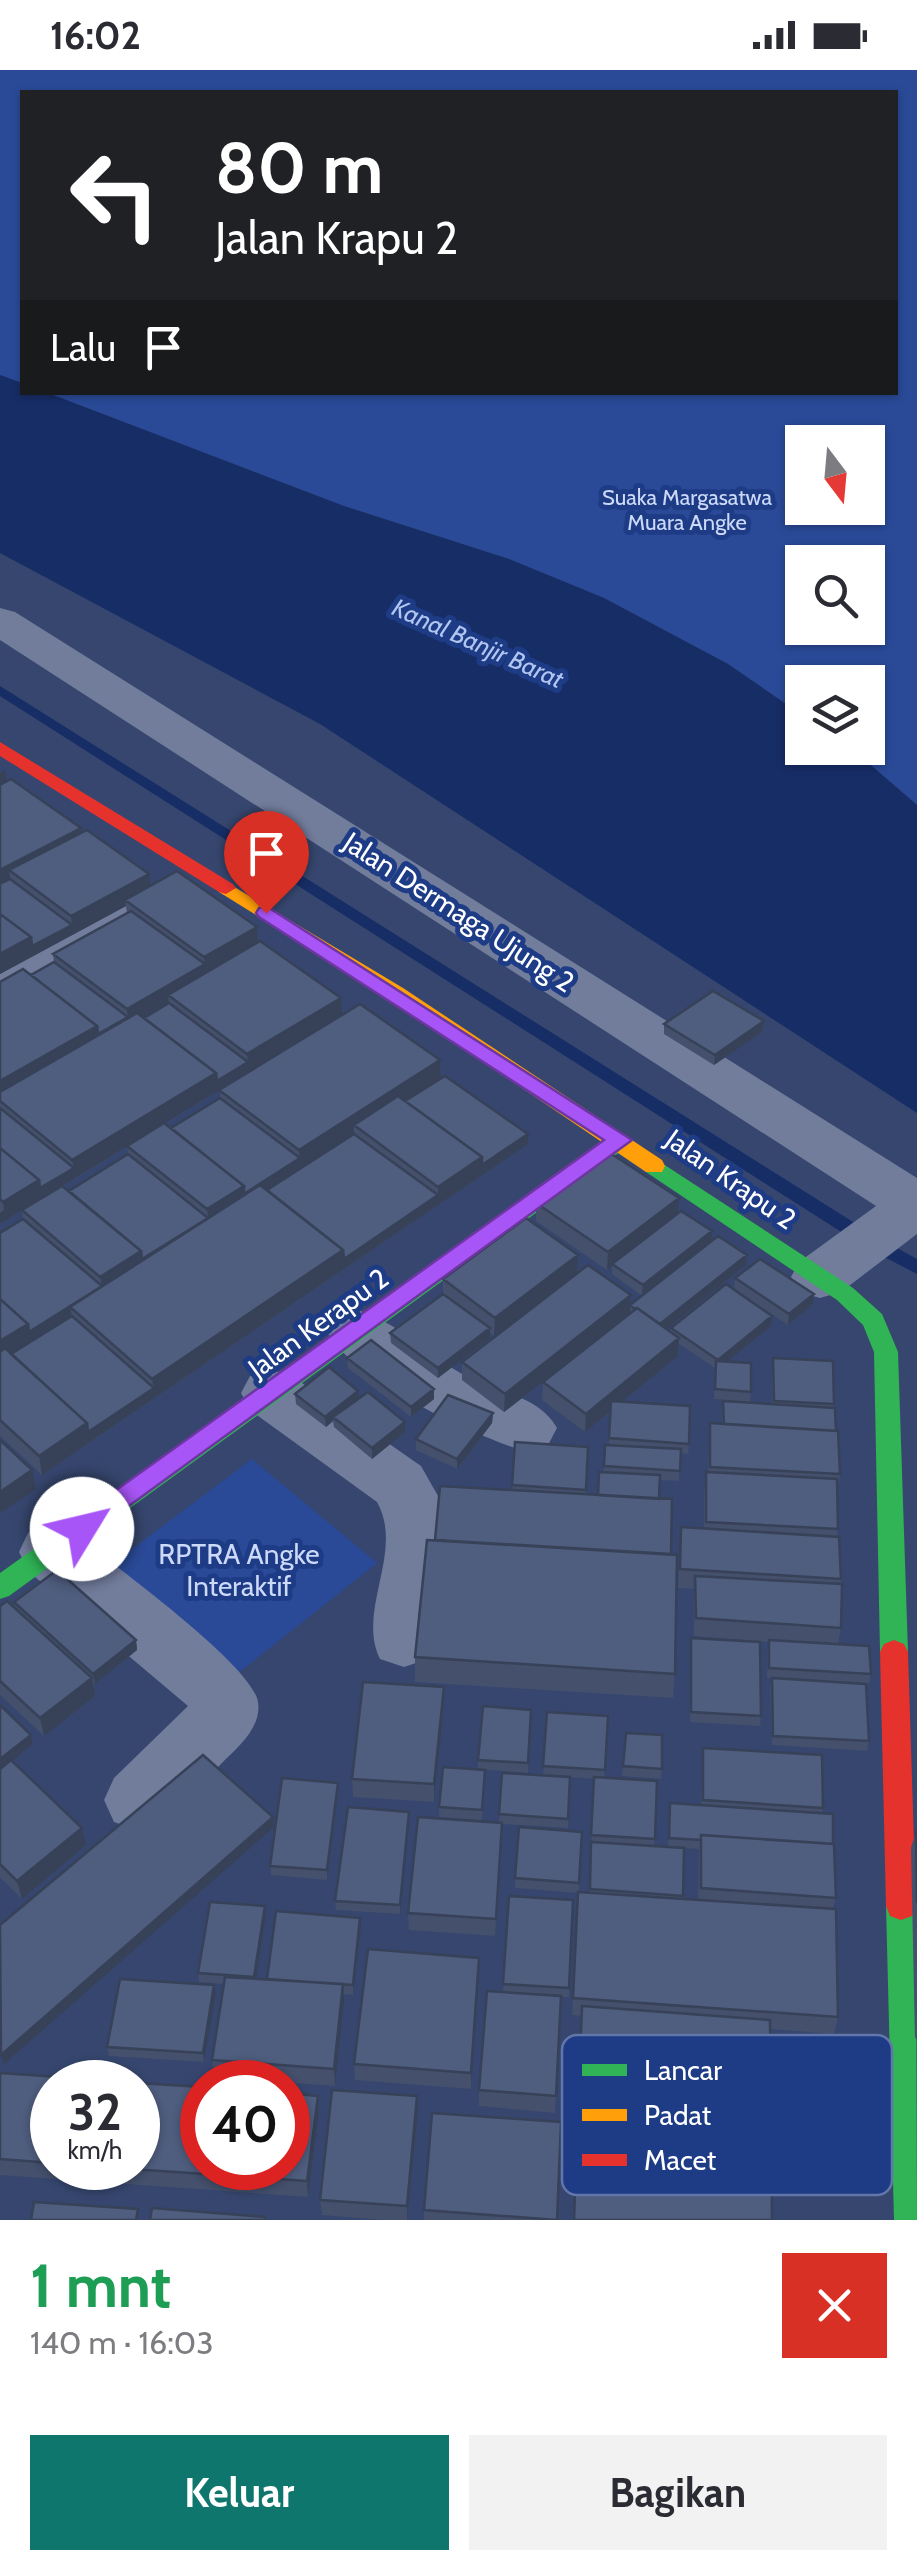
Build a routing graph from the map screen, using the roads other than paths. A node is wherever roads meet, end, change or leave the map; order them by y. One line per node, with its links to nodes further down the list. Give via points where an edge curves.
1 (0, 621): 10 (street, Jalan Dermaga Ujung 2)
2 (0, 748): 3 (street, Jalan Krapu 2)
3 (43, 777): 4 (street); 5 (street, Jalan Krapu 2)
4 (0, 799)
5 (201, 872): 6 (street); 7 (street, Jalan Krapu 2)
6 (0, 987)
7 (396, 993): 8 (street); 9 (street, Jalan Krapu 2)
8 (347, 1024)
9 (620, 1140): 11 (street, Jalan Krapu 2); 12 (street, Jalan Kerapu 2)
10 (912, 1208): 11 (street)
11 (828, 1271): 17 (street, Jalan Krapu 2, via 874,1320 886,1352)
12 (357, 1332): 13 (street, Jalan Kerapu 2); 14 (street, via 442,1390)
13 (271, 1393): 15 (street, Jalan Kerapu 2); 16 (street, via 399,1484 414,1510 419,1542)
14 (526, 1428)
15 (26, 1570): 18 (street, via 214,1687 224,1700 223,1717)
16 (404, 1638)
17 (906, 1788): 19 (street, Jalan Krapu 2)
18 (139, 1800)
19 (910, 2220)

